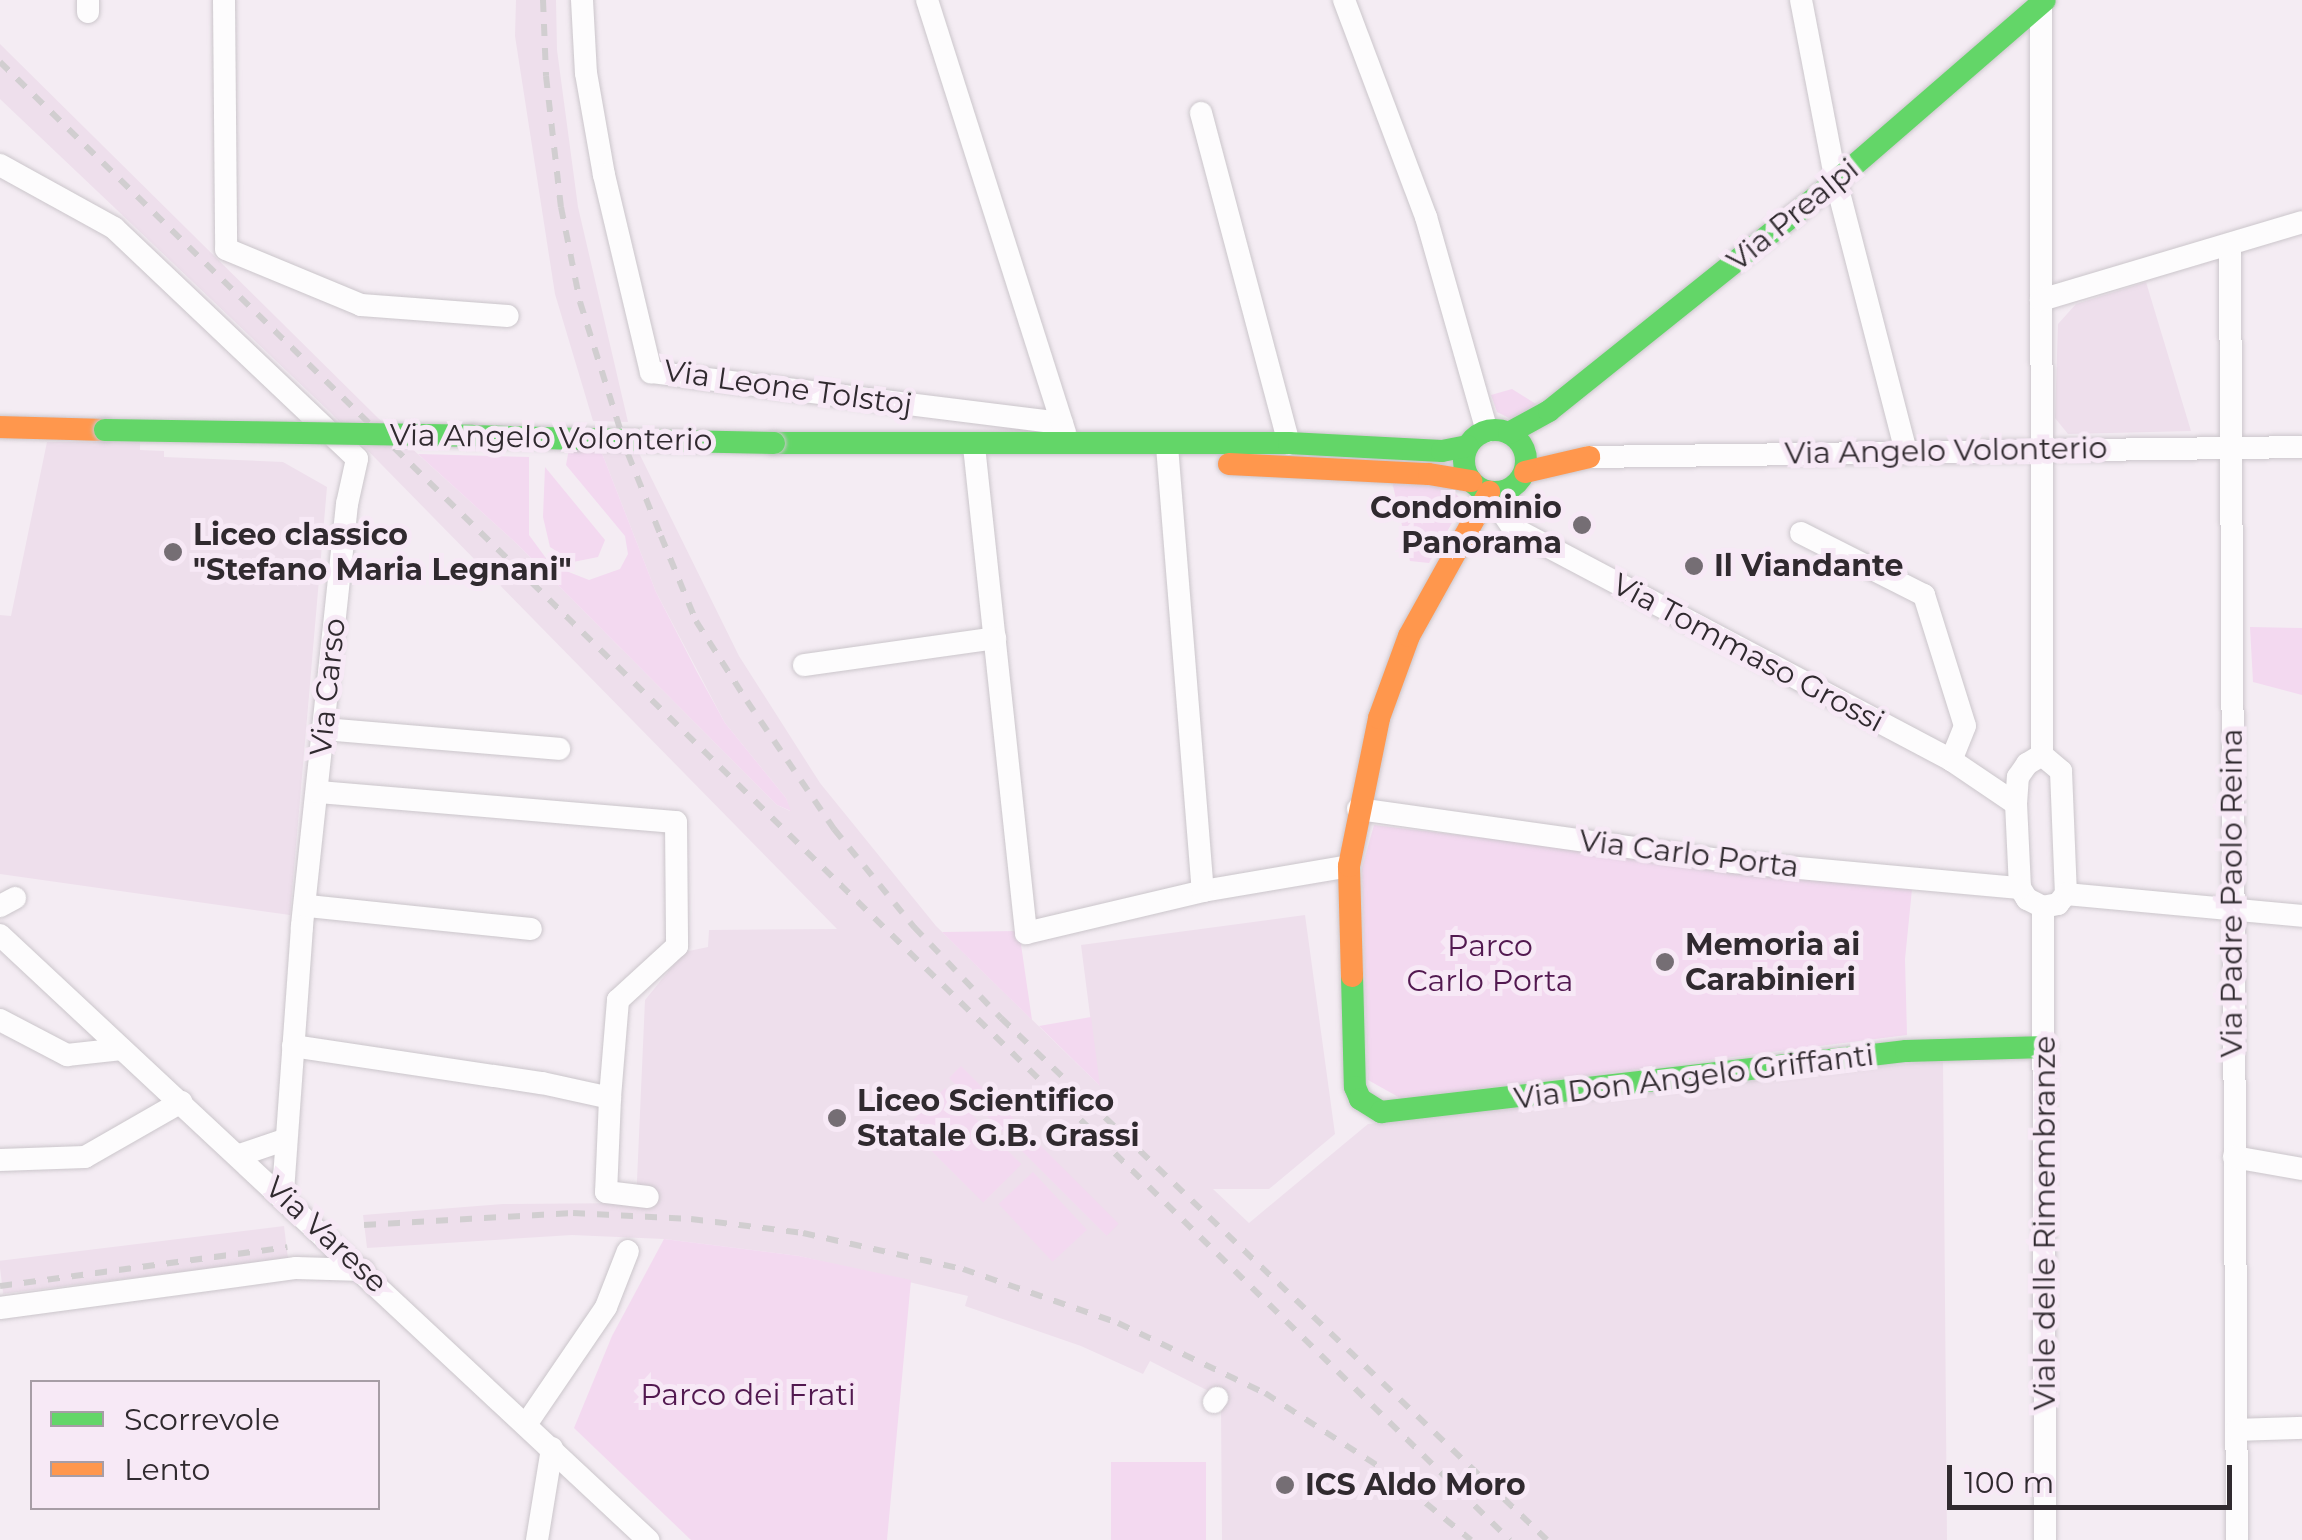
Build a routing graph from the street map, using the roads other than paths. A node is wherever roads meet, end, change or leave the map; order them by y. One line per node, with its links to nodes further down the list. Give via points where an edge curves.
1 (224, 0): 13 (street, via 226,249 361,305)
2 (582, 0): 15 (street, Via Leone Tolstoj, via 586,73 604,175 650,372)
3 (927, 0): 15 (street)
4 (1344, 0): 19 (street)
5 (1801, 0): 9 (street)
6 (2042, 1): 9 (street, Via Prealpi); 12 (street)
7 (1201, 113): 16 (street)
8 (0, 166): 29 (street, Via Carso, via 114,228 357,460)
9 (1836, 181): 19 (street, Via Prealpi, via 1534,422); 23 (street)
10 (2302, 222): 11 (street)
11 (2230, 246): 12 (street); 22 (street, Via Padre Paolo Reina)
12 (2041, 300): 21 (street)
13 (508, 316)
14 (0, 427): 17 (street, Via Angelo Volonterio, bridge)
15 (1066, 434): 17 (street, Via Angelo Volonterio); 24 (street, Via Angelo Volonterio, via 1102,446)
16 (1290, 443): 18 (street, Via Angelo Volonterio, via 1442,451); 24 (street, Via Angelo Volonterio)
17 (974, 446): 27 (street)
18 (1468, 446): 19 (street); 25 (street, via 1464,464)
19 (1514, 447): 23 (street, Via Angelo Volonterio, via 1589,456); 25 (street, via 1516,485)
20 (2302, 447): 22 (street, Via Angelo Volonterio)
21 (2041, 448): 22 (street, Via Angelo Volonterio); 23 (street, Via Angelo Volonterio); 31 (street)
22 (2233, 448): 42 (street, Via Padre Paolo Reina)
23 (1906, 452)
24 (1168, 453): 25 (street, Via Angelo Volonterio, via 1428,474); 38 (street)
25 (1487, 488): 32 (street, Via Tommaso Grossi, via 1513,528); 35 (street, via 1409,636 1379,718)
26 (1801, 533): 32 (street, via 1924,595 1965,726)
27 (995, 638): 28 (street); 38 (street, via 1026,933)
28 (804, 665)
29 (324, 729): 30 (street); 33 (street, Via Carso)
30 (559, 749)
31 (2042, 755): 34 (street, via 2018,777); 39 (street, via 2061,771)
32 (1951, 760): 34 (street, Via Tommaso Grossi)
33 (318, 792): 40 (street, Via Carso); 50 (street, via 676,822 677,946 618,1000)
34 (2016, 804): 37 (street)
35 (1358, 809): 36 (street); 37 (street, Via Carlo Porta, via 1733,862)
36 (1349, 866): 38 (street); 48 (street, Via Don Angelo Griffanti, via 1355,1087 1369,1107 1399,1113 1906,1051)
37 (2020, 888): 41 (street)
38 (1203, 891)
39 (2066, 894): 41 (street, via 2058,904); 42 (street)
40 (308, 906): 44 (street); 47 (street, Via Carso)
41 (2043, 906): 48 (street, Viale delle Rimembranze)
42 (2231, 908): 43 (street); 54 (street, Via Padre Paolo Reina)
43 (2302, 916)
44 (531, 929)
45 (0, 935): 49 (street, Via Varese)
46 (0, 1020): 49 (street, via 67,1056)
47 (293, 1046): 50 (street); 52 (street, Via Carso)
48 (2046, 1047): 68 (street, Viale delle Rimembranze)
49 (122, 1049): 51 (street, Via Varese)
50 (610, 1098): 58 (street, via 606,1192)
51 (181, 1102): 53 (street, Via Varese); 55 (street, via 84,1157)
52 (284, 1140): 53 (street); 57 (street, Via Carso)
53 (240, 1155): 57 (street, Via Varese)
54 (2234, 1156): 56 (street); 64 (street, Via Padre Paolo Reina)
55 (0, 1160)
56 (2302, 1169)
57 (282, 1195): 60 (street, Via Varese)
58 (648, 1197)
59 (628, 1252): 62 (street, via 606,1307)
60 (363, 1270): 61 (street, via 296,1268); 62 (street, Via Varese)
61 (0, 1308)
62 (527, 1423): 65 (street, Via Varese)
63 (2302, 1428): 64 (street)
64 (2237, 1430): 69 (street, Via Padre Paolo Reina)
65 (552, 1448): 66 (street); 67 (street, Via Varese)
66 (537, 1540)
67 (648, 1540)
68 (2045, 1540)
69 (2237, 1540)

